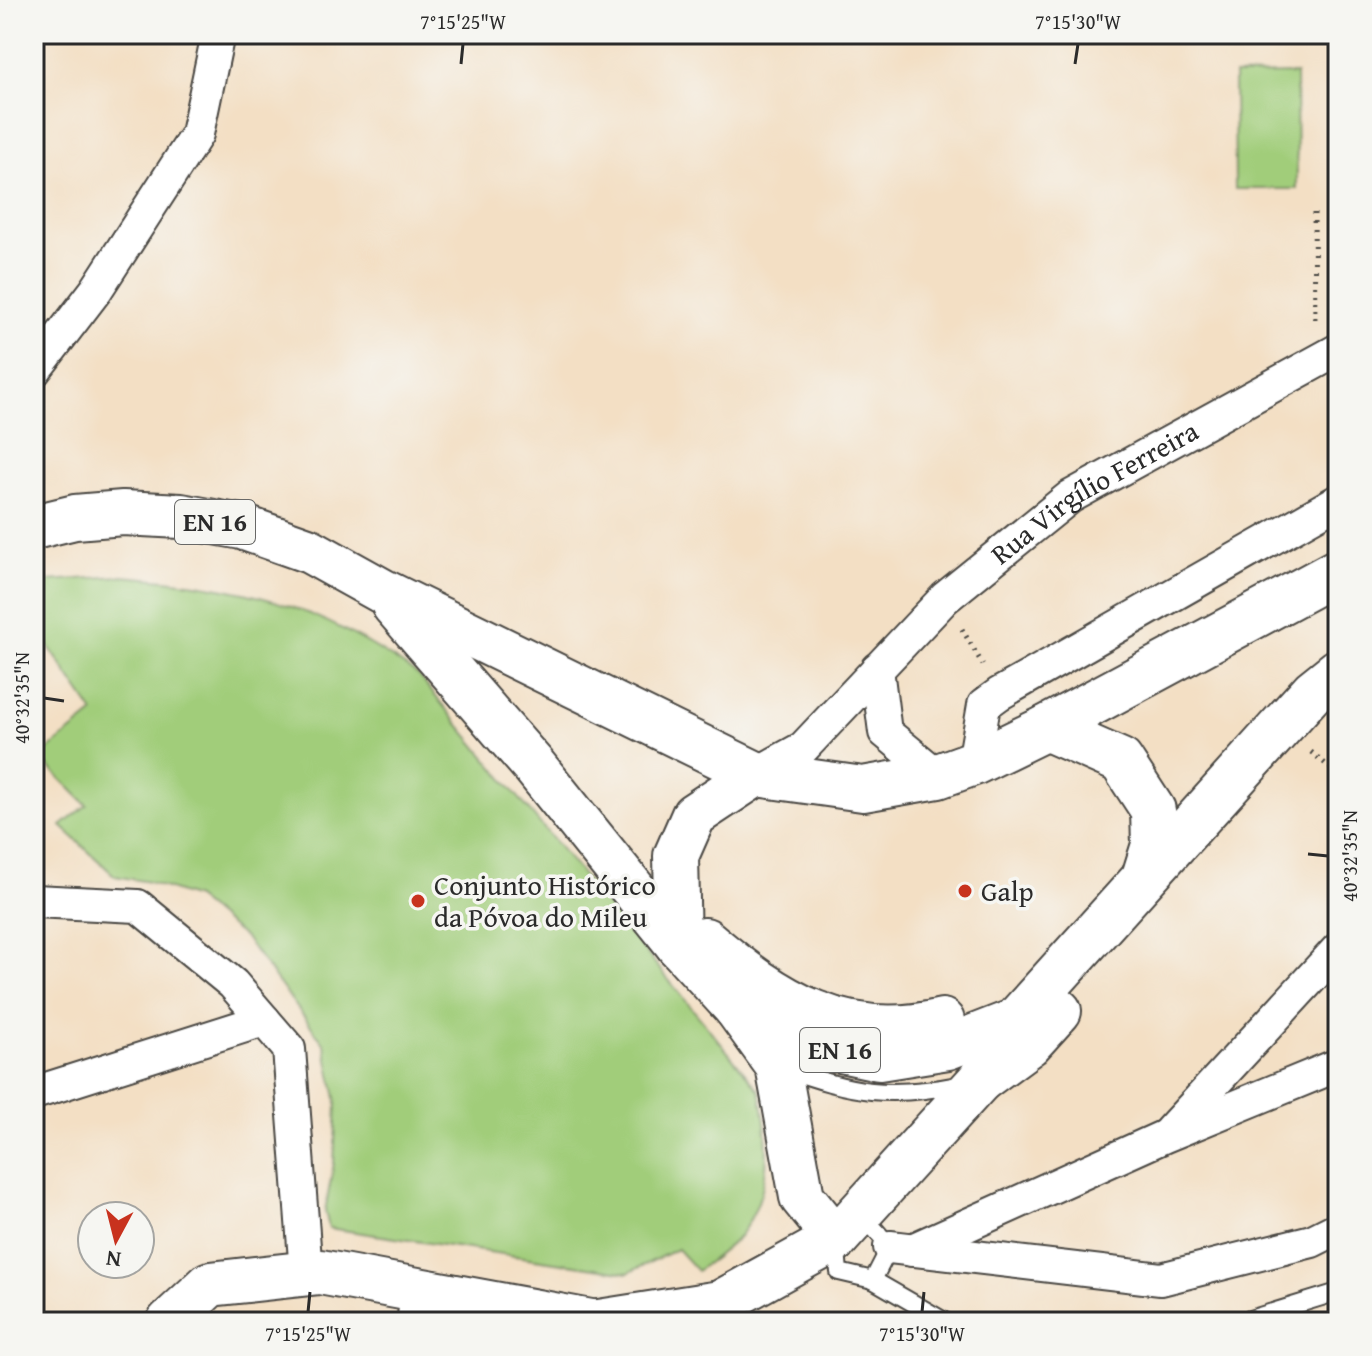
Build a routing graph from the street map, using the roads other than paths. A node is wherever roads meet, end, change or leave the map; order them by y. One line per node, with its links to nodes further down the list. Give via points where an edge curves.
1 (218, 34): 3 (street, via 197,134 96,290)
2 (1327, 356): 8 (street, Rua Virgílio Ferreira, via 1070,497 945,598)
3 (34, 371)
4 (1338, 501): 12 (street, via 999,694 984,705)
5 (34, 527): 7 (main road, EN 16, via 123,513 242,527 310,551)
6 (1338, 571): 11 (main road, EN 16)
7 (382, 591): 13 (main road, EN 16); 17 (main road, EN 16, via 534,766)
8 (877, 669): 12 (street, via 885,732); 13 (street, Rua Virgílio Ferreira, via 803,748)
9 (1338, 671): 14 (main road, EN 16, via 1313,691)
10 (1338, 692): 25 (main road, via 1029,1044)
11 (1046, 728): 12 (main road, EN 16); 14 (main road, via 1121,761 1153,810 1154,845)
12 (956, 769): 13 (main road, EN 16, via 863,789)
13 (756, 774): 15 (main road, via 694,815 676,856)
14 (1144, 877): 19 (main road, EN 16)
15 (674, 895): 17 (main road); 19 (main road, EN 16, via 706,940 753,980 806,1012 855,1026 920,1027 971,1015)
16 (34, 901): 21 (street, via 138,906 233,984)
17 (678, 945): 20 (main road, EN 16)
18 (1338, 949): 27 (street)
19 (1048, 985): 22 (main road, EN 16)
20 (736, 1008): 22 (main road, EN 16, via 803,1042 879,1058 948,1047); 24 (main road)
21 (264, 1020): 26 (street); 31 (street, via 289,1049)
22 (1015, 1021): 25 (main road)
23 (1338, 1065): 27 (street)
24 (778, 1066): 25 (lane, via 858,1091 933,1090); 29 (main road, via 802,1197)
25 (980, 1080): 29 (main road)
26 (34, 1093)
27 (1165, 1136): 30 (street)
28 (1338, 1228): 30 (street, via 1312,1241 1161,1279)
29 (836, 1239): 30 (lane, via 872,1226); 32 (lane, via 839,1272); 37 (main road, via 720,1303)
30 (901, 1248): 32 (lane)
31 (306, 1273): 34 (main road, via 320,1272); 35 (main road, via 210,1284)
32 (873, 1280): 38 (lane)
33 (1338, 1292): 39 (lane)
34 (416, 1306): 36 (main road)
35 (169, 1322)
36 (591, 1322)
37 (599, 1322)
38 (946, 1322)
39 (1240, 1322)

